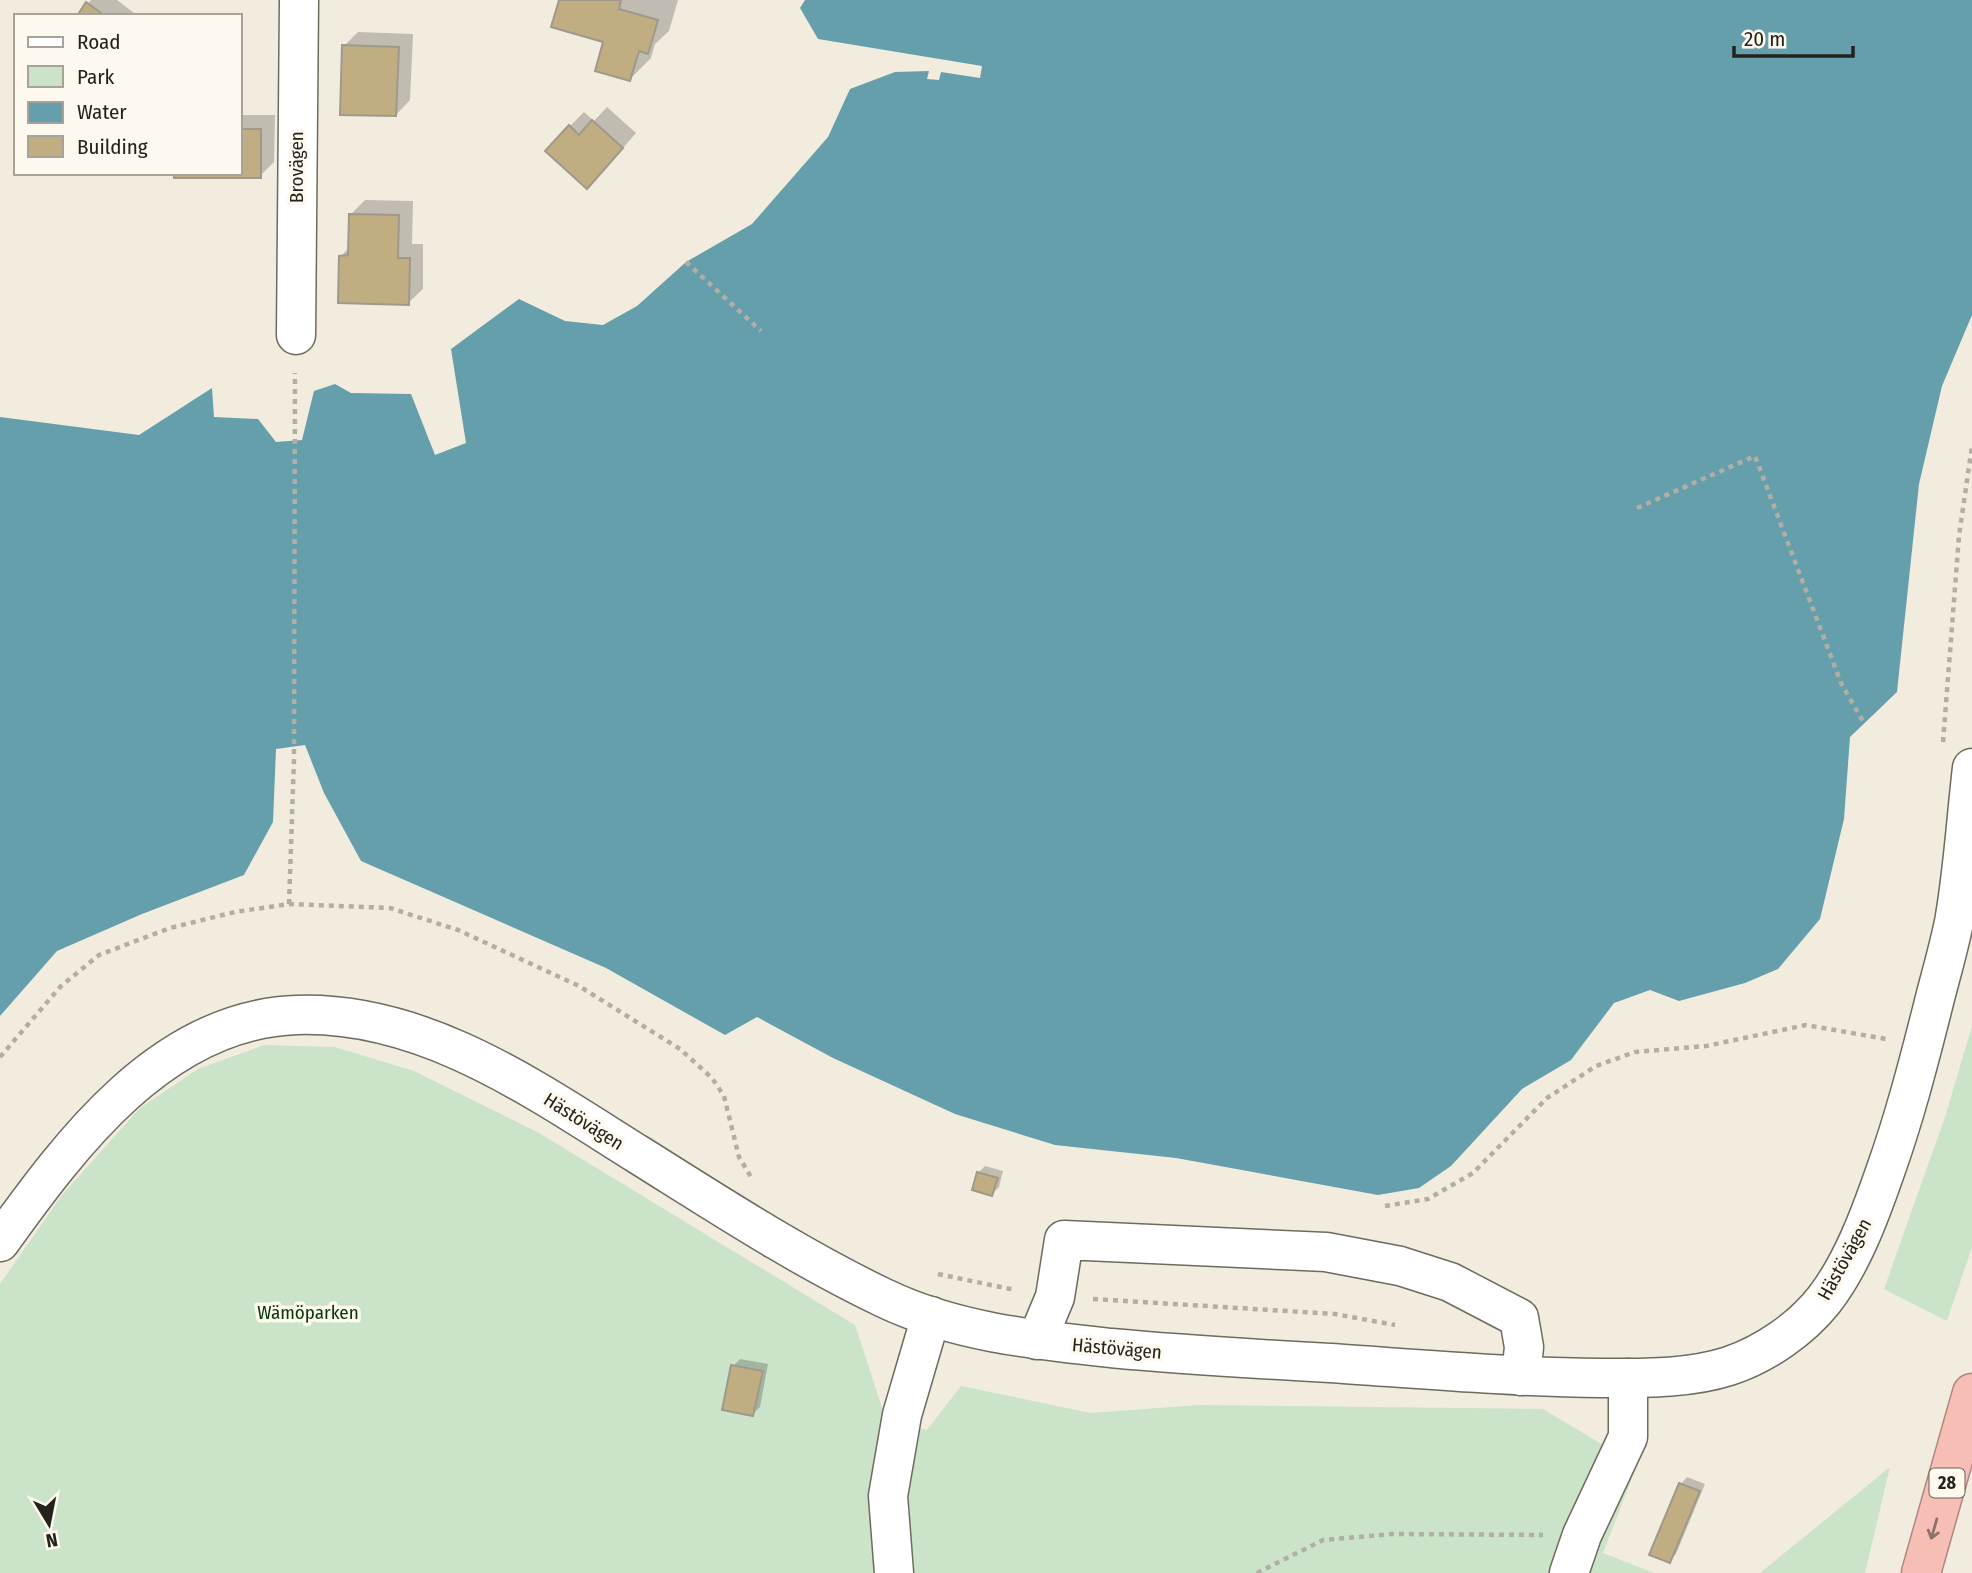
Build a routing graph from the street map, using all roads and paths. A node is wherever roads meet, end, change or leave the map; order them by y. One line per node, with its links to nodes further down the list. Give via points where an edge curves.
1 (299, 0): 4 (street, Brovägen)
2 (686, 262): 3 (path)
3 (761, 331)
4 (296, 335): 9 (path)
5 (1972, 446): 8 (path, via 1959,537 1954,641)
6 (1637, 509): 7 (path, via 1755,456 1841,683)
7 (1864, 723)
8 (1957, 758): 21 (street, Hästövägen, via 1954,924 1909,1101 1872,1208 1848,1258 1825,1298 1795,1329 1761,1352 1727,1367 1681,1376)
9 (289, 904): 11 (path, via 170,928 99,955 61,986); 12 (path, via 390,908 457,930 579,986 680,1049 712,1078 723,1096 739,1157 752,1177)
10 (1896, 1041): 13 (path, via 1806,1025 1706,1046 1635,1052 1596,1066 1546,1098 1473,1173 1428,1199)
11 (0, 1057)
12 (763, 1184)
13 (1385, 1206)
14 (0, 1242): 17 (street, Hästövägen, via 42,1183 89,1129 179,1050 220,1030 257,1020 291,1014 335,1015 447,1044 523,1082 795,1252)
15 (929, 1272): 16 (path)
16 (1055, 1297): 18 (path, via 1335,1314); 19 (street); 20 (street, via 1063,1240 1326,1252 1400,1266 1450,1282 1519,1318 1524,1347)
17 (931, 1316): 19 (street, Hästövägen); 24 (street, via 902,1415 888,1496)
18 (1400, 1326)
19 (1037, 1340): 20 (street, Hästövägen)
20 (1521, 1376): 21 (street, Hästövägen)
21 (1628, 1378): 23 (street, via 1628,1437)
22 (1972, 1392): 27 (highway, 28, one-way to 27)
23 (1582, 1535): 25 (path, via 1393,1534 1323,1540); 26 (street)
24 (894, 1573)
25 (1258, 1573)
26 (1569, 1573)
27 (1921, 1573)

